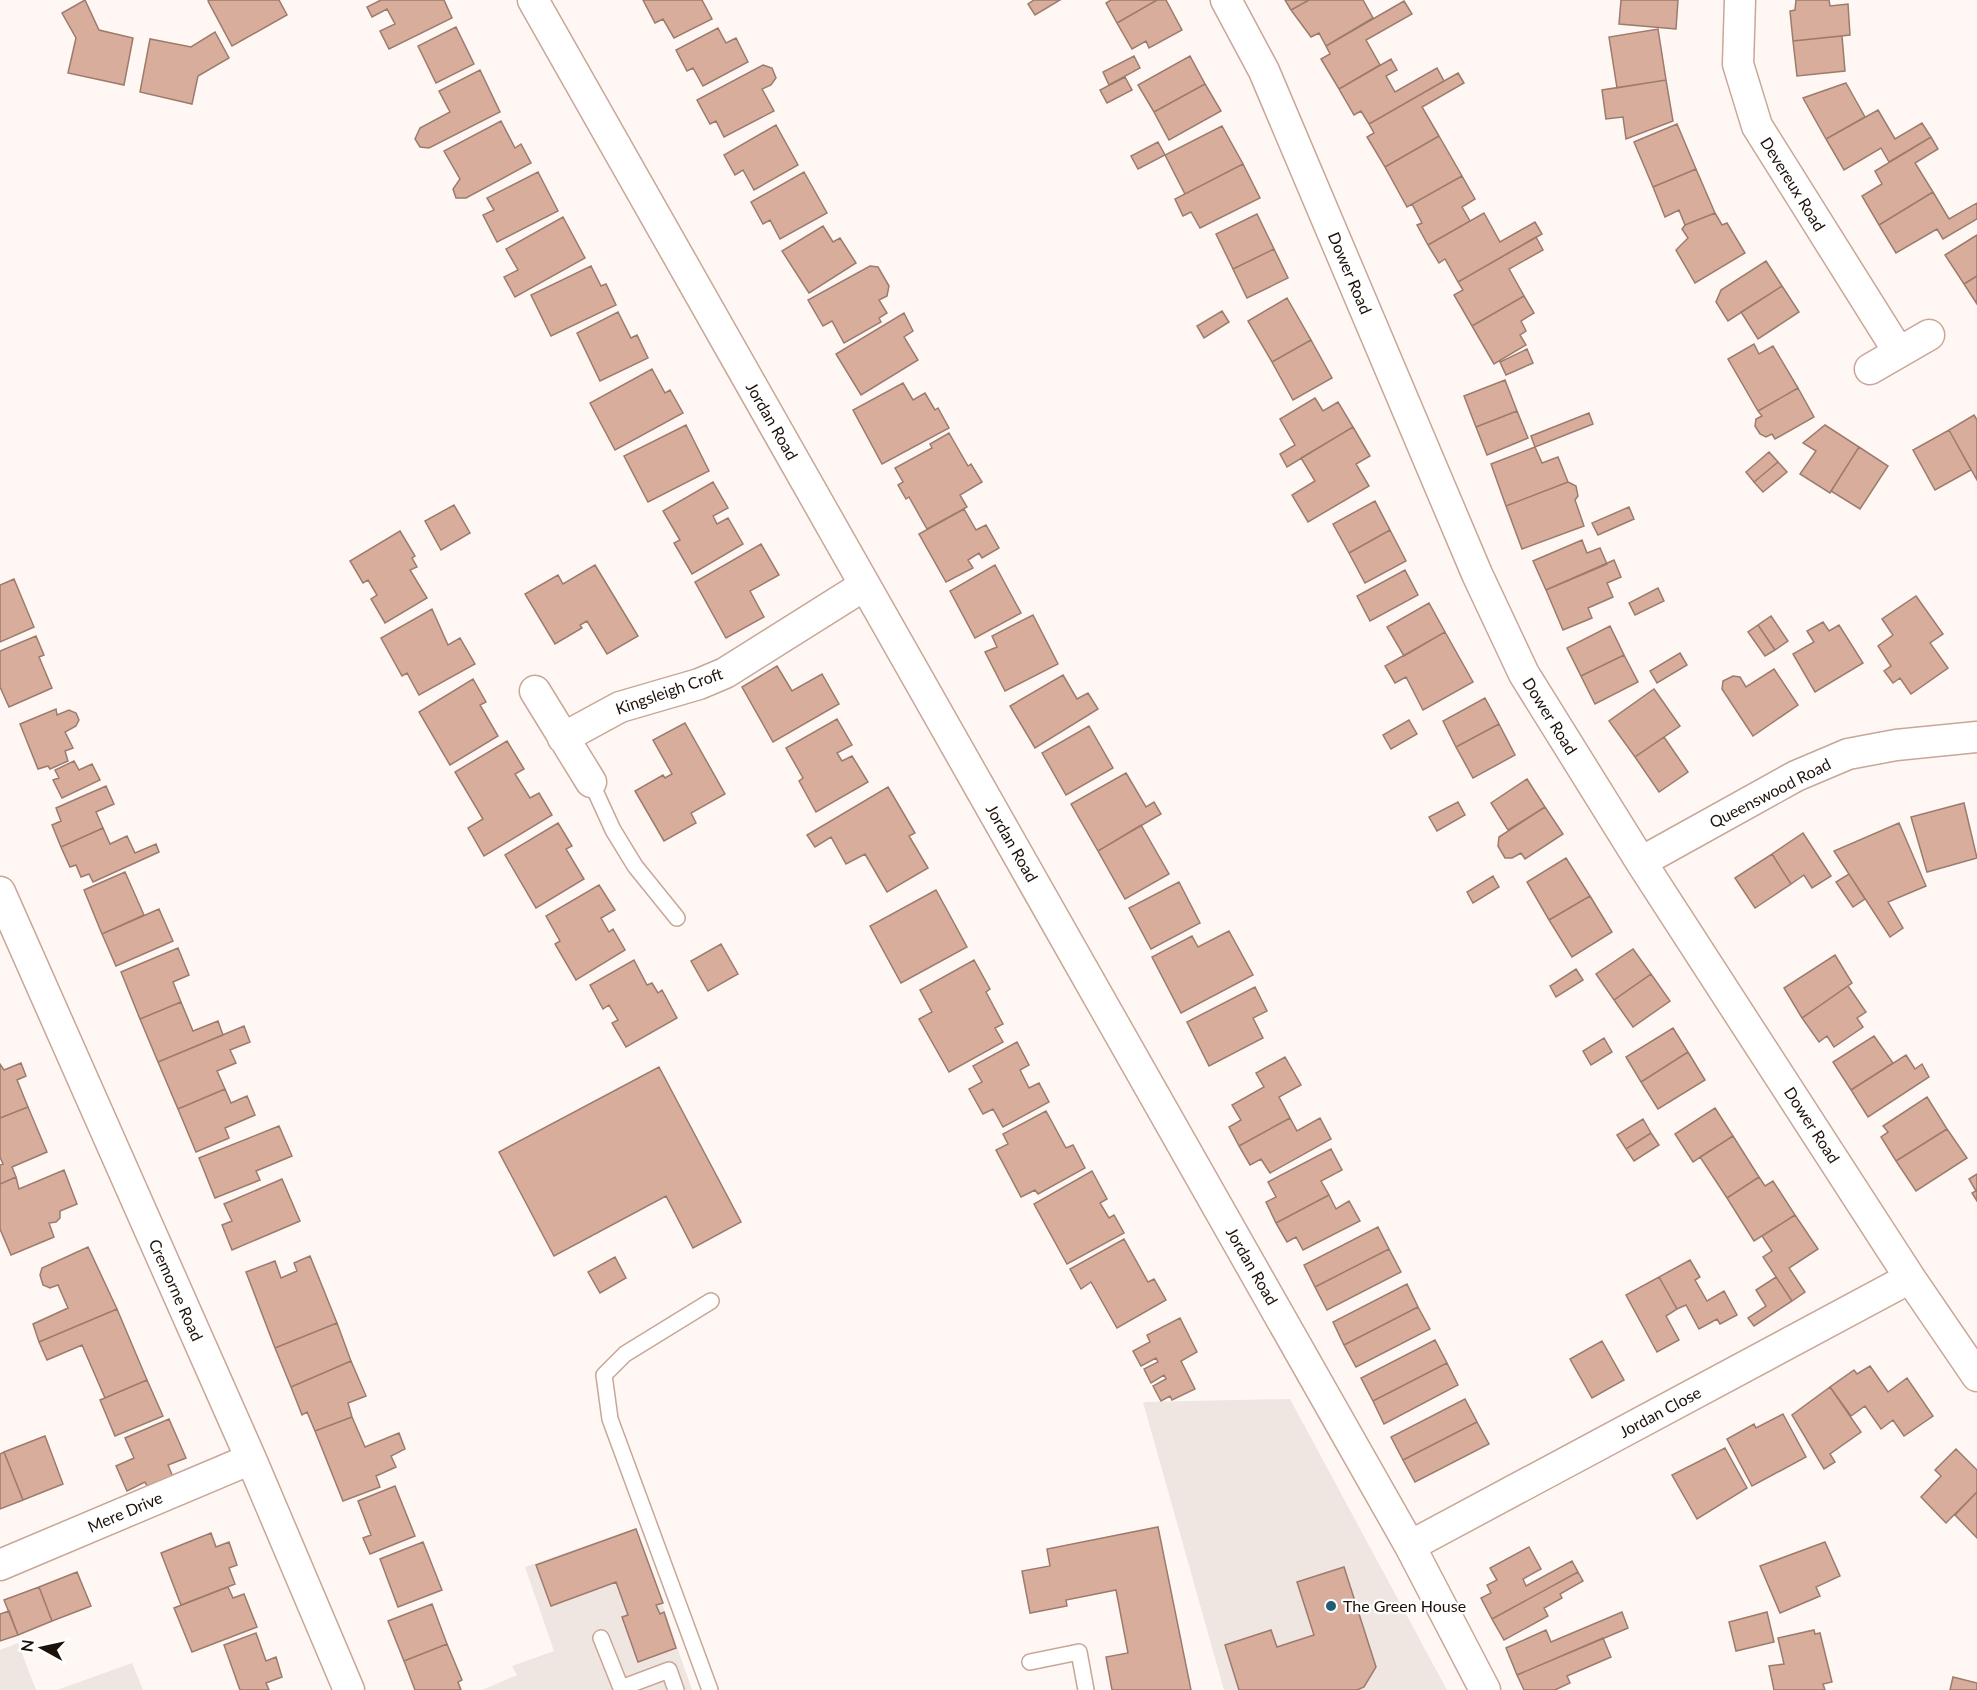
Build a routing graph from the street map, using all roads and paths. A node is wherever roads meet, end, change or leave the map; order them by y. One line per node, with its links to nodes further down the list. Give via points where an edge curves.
1 (533, 0): 7 (street, Jordan Road)
2 (1226, 0): 12 (street, Dower Road, via 1264,71 1477,574 1524,674)
3 (1740, 0): 5 (street, Devereux Road, via 1738,64 1757,126)
4 (1929, 335): 5 (street)
5 (1898, 351): 6 (street)
6 (1870, 369)
7 (865, 585): 10 (street, Kingsleigh Croft, via 725,673 620,707); 19 (street, Jordan Road)
8 (535, 691): 10 (street)
9 (1977, 737): 12 (street, Queenswood Road, via 1848,754 1796,776)
10 (563, 738): 11 (street)
11 (591, 782): 14 (lane, via 635,866)
12 (1641, 862): 15 (street, Dower Road)
13 (0, 892): 18 (street, Cremorne Road)
14 (677, 918)
15 (1911, 1278): 17 (street, Dower Road); 19 (street, Jordan Close)
16 (711, 1301): 25 (lane, via 625,1354 604,1375 610,1419)
17 (1977, 1376)
18 (251, 1460): 20 (street, Mere Drive); 23 (street, Cremorne Road)
19 (1410, 1546): 27 (street, Jordan Road)
20 (0, 1565)
21 (602, 1638): 24 (lane, via 621,1688 669,1670)
22 (1030, 1662): 26 (lane, via 1079,1652)
23 (349, 1690)
24 (676, 1690)
25 (710, 1690)
26 (1086, 1690)
27 (1485, 1690)

